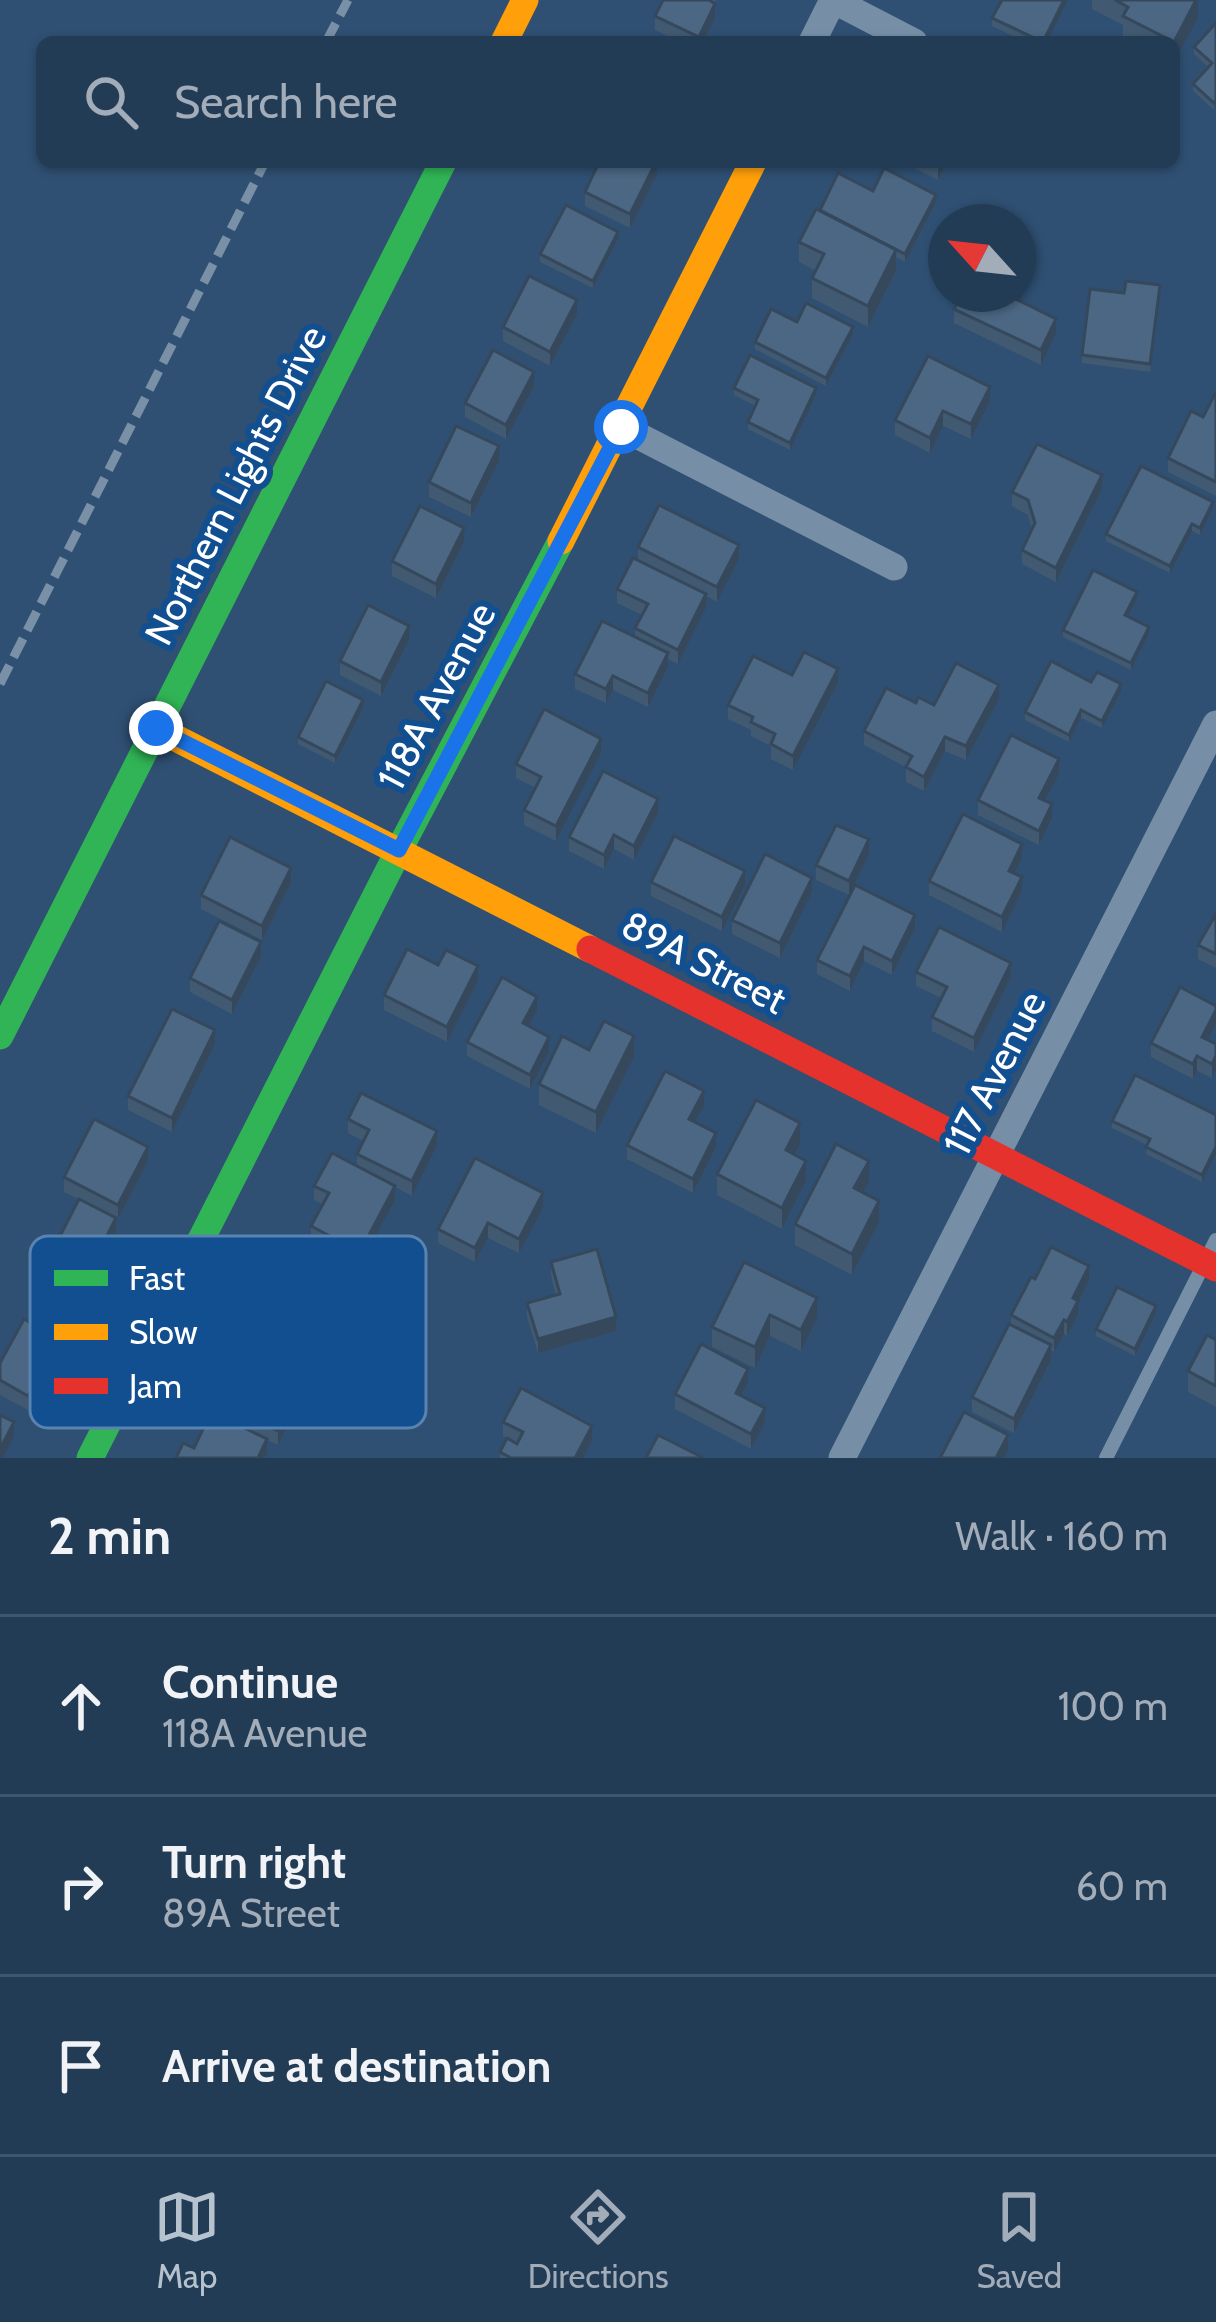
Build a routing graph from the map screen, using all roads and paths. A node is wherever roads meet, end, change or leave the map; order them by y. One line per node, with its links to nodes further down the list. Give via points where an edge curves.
1 (525, 0): 3 (street)
2 (833, 1): 4 (street); 5 (street)
3 (507, 36)
4 (815, 36)
5 (902, 36)
6 (440, 168): 11 (street, Northern Lights Drive)
7 (750, 168): 8 (street, 118A Avenue)
8 (621, 427): 9 (street); 12 (street, 118A Avenue)
9 (894, 567)
10 (1216, 724): 14 (street, 117 Avenue)
11 (156, 728): 12 (street, 89A Street); 13 (street, Northern Lights Drive)
12 (399, 850): 14 (street, 89A Street); 15 (street, 118A Avenue)
13 (0, 1036)
14 (995, 1155): 16 (street, 89A Street); 19 (street, 117 Avenue)
15 (203, 1236)
16 (1212, 1257): 20 (lane)
17 (105, 1428): 18 (street, 118A Avenue)
18 (90, 1458)
19 (842, 1458)
20 (1106, 1458)

